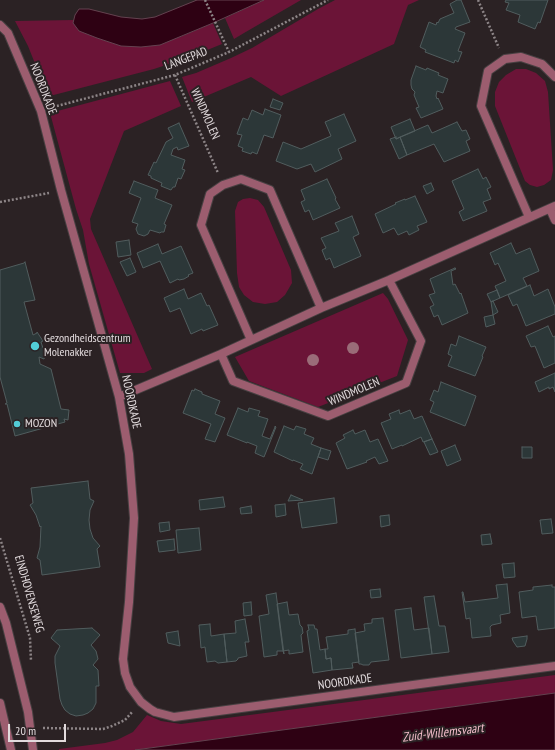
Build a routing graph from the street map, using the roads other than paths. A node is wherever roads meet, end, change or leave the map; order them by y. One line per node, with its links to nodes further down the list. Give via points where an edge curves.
1 (0, 25): 10 (street, NOORDKADE, via 8,33 41,111)
2 (555, 77): 4 (street, via 542,64 521,57 505,59 488,71 481,106)
3 (552, 207): 4 (street); 5 (street)
4 (529, 217): 6 (street)
5 (555, 220)
6 (389, 280): 7 (street); 9 (street, WINDMOLEN, via 421,341 406,383 328,416 234,381)
7 (321, 308): 8 (street); 8 (street, via 270,190 241,179 223,185 210,194 201,225)
8 (251, 340): 9 (street)
9 (221, 354): 10 (street)
10 (119, 398): 12 (street, NOORDKADE, via 129,454 134,518 123,659 130,686 141,702 150,709 174,717)
11 (0, 607): 15 (street, via 28,712)
12 (555, 666)
13 (0, 704): 14 (street)
14 (11, 750)
15 (33, 750)

